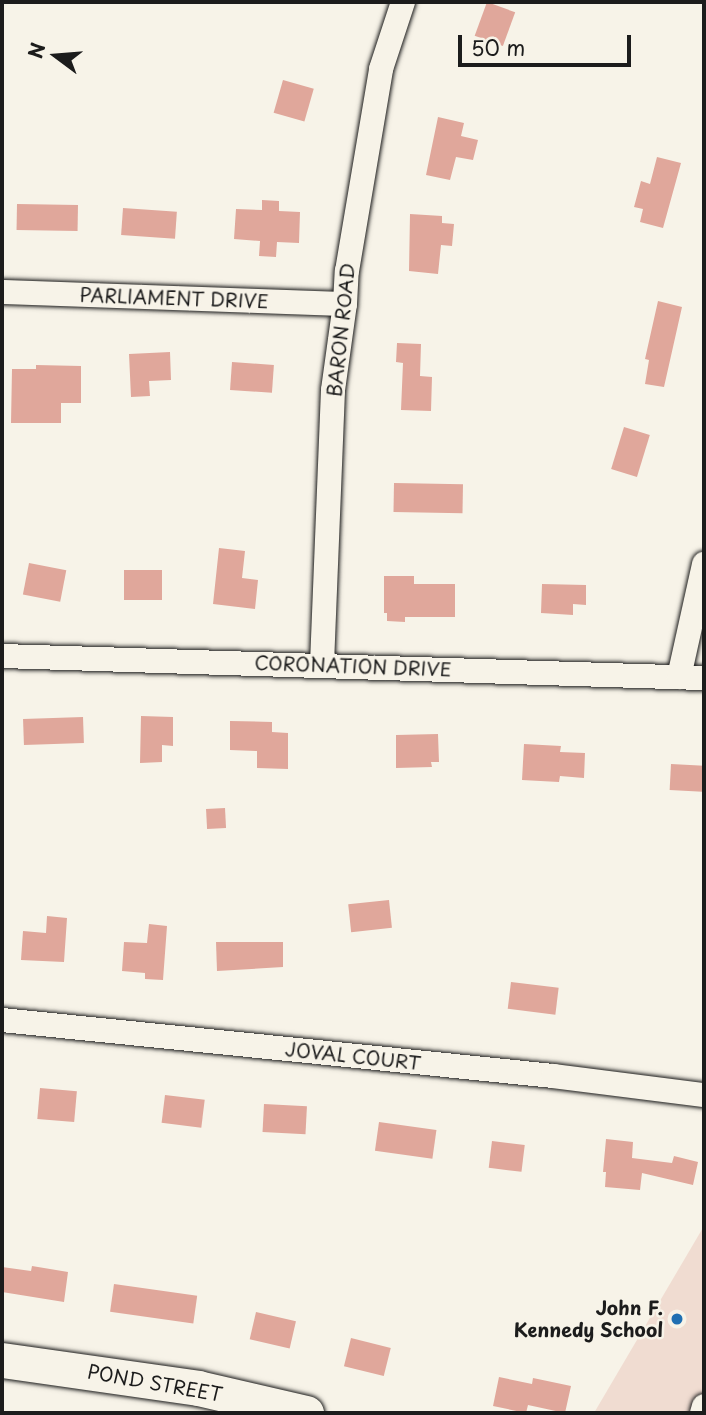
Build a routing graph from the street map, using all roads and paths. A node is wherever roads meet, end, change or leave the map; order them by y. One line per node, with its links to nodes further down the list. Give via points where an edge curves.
1 (403, 2): 3 (street, BARON ROAD, via 381,69 364,154)
2 (2, 292): 3 (street, PARLIAMENT DRIVE)
3 (345, 304): 6 (street, BARON ROAD, via 333,390)
4 (704, 564): 7 (street)
5 (2, 656): 6 (street, CORONATION DRIVE)
6 (322, 664): 7 (street, CORONATION DRIVE)
7 (679, 677): 8 (street, CORONATION DRIVE)
8 (704, 678)
9 (2, 1020): 10 (street, JOVAL COURT)
10 (704, 1095)
11 (2, 1361): 13 (main road, POND STREET, via 198,1388)
12 (704, 1406): 14 (street)
13 (306, 1413)
14 (702, 1413)

